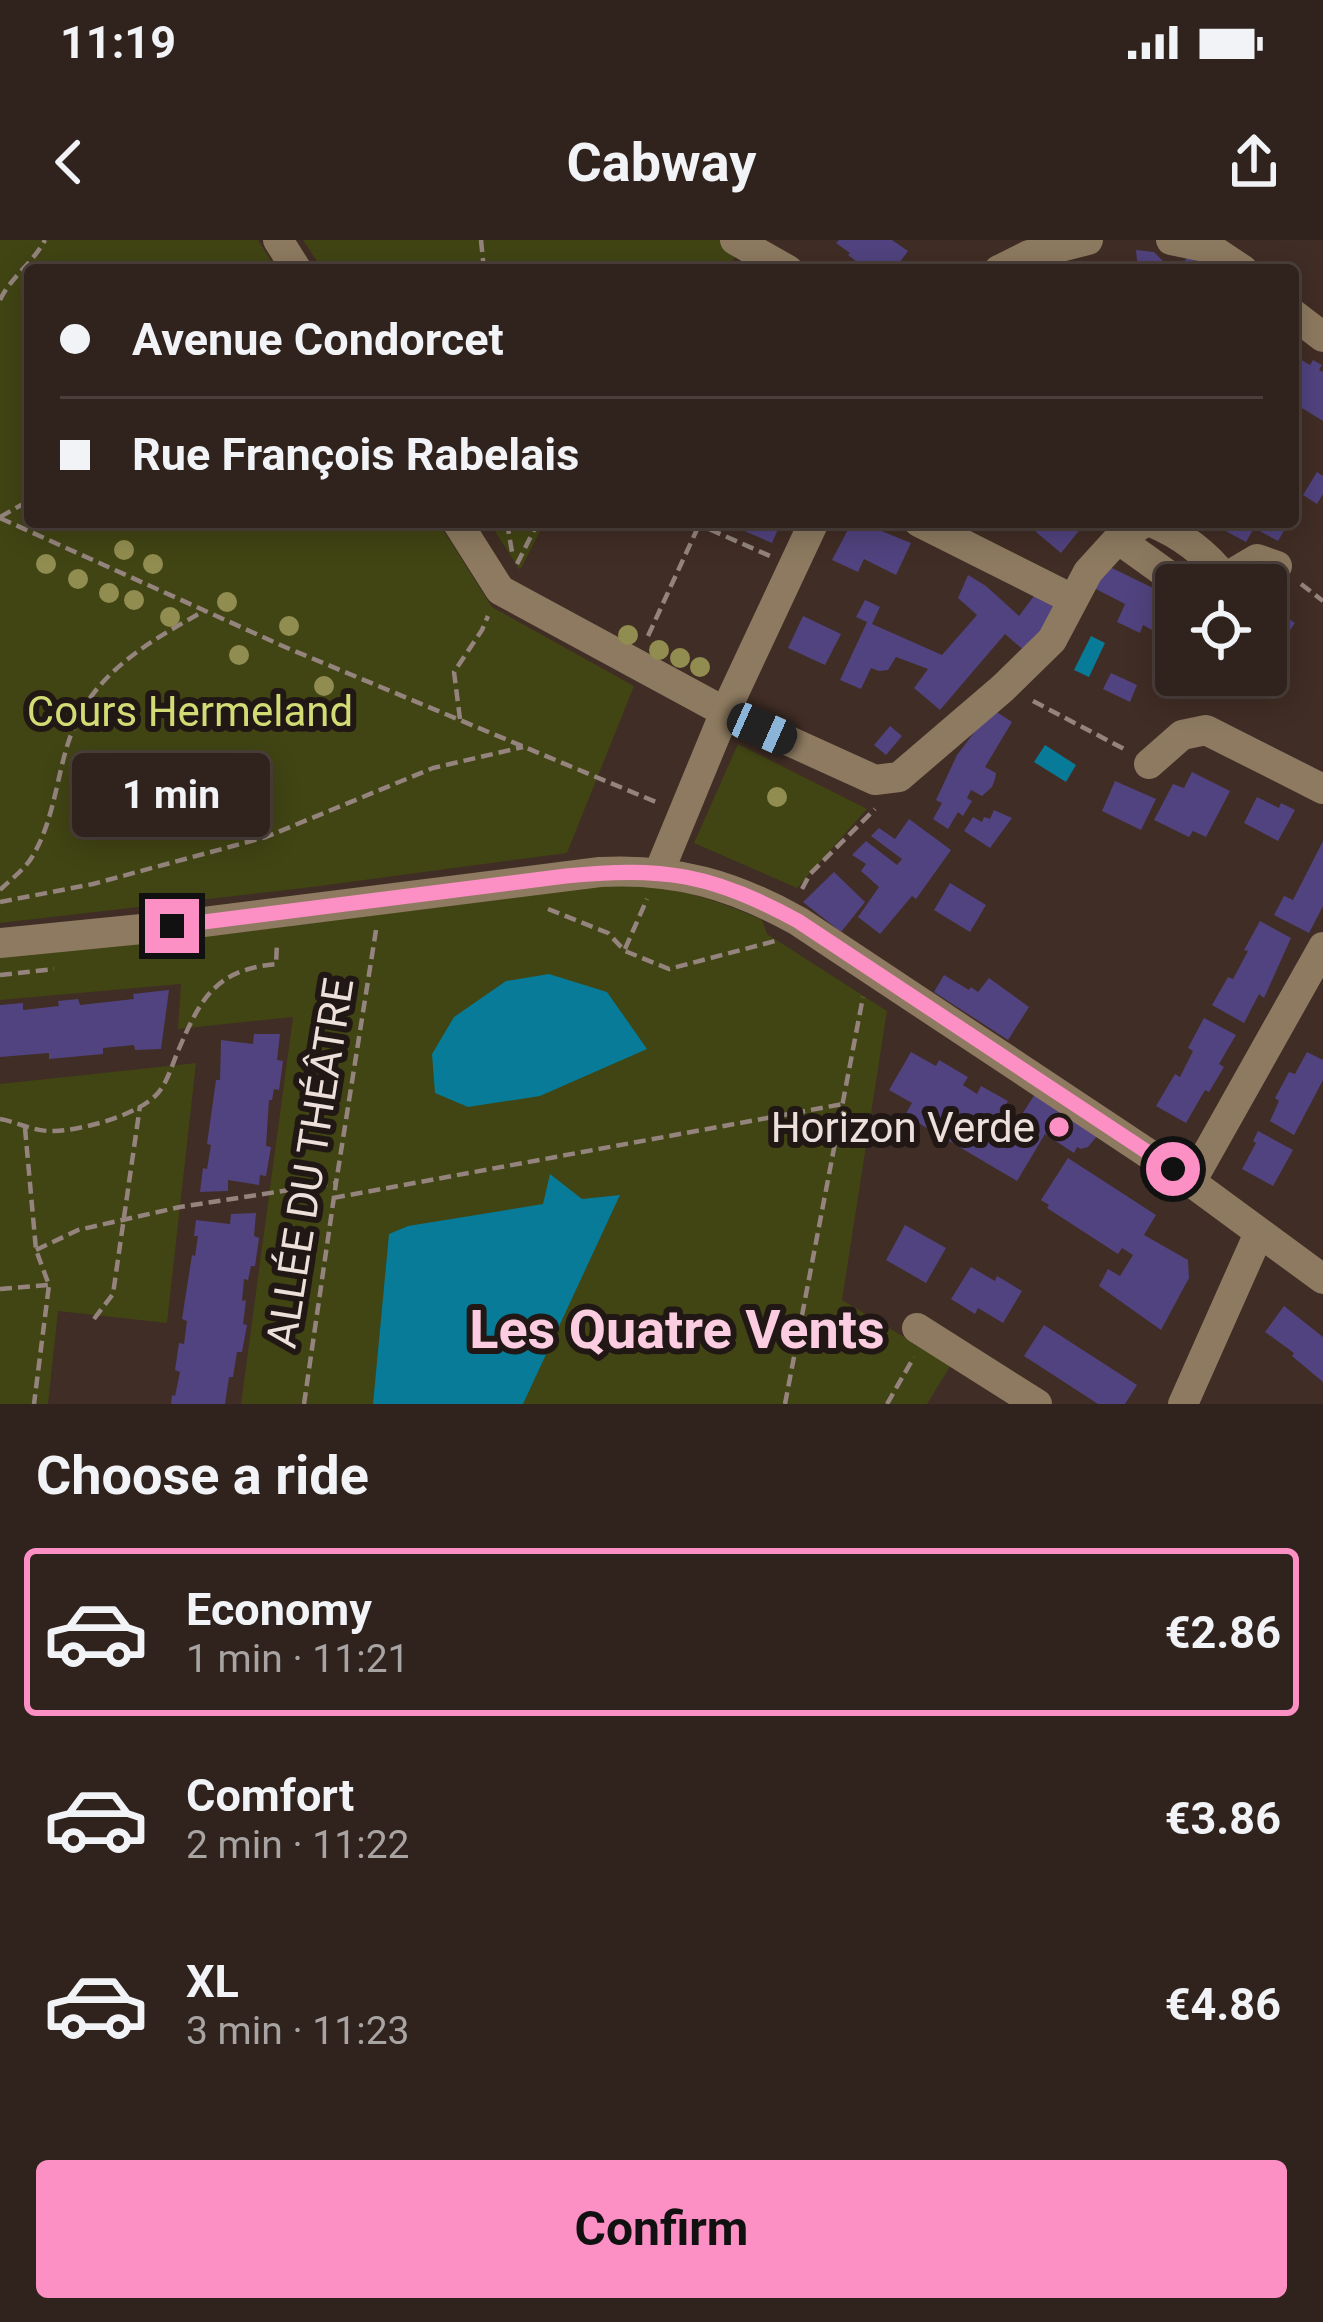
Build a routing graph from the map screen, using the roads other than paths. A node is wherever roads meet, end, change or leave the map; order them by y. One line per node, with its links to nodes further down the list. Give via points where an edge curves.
1 (735, 240): 4 (street)
2 (1088, 240): 5 (street)
3 (1172, 240): 6 (street, via 1210,248)
4 (777, 264)
5 (1011, 264)
6 (1234, 264)
7 (1299, 319): 8 (street)
8 (1323, 337)
9 (462, 528): 18 (street, via 507,579)
10 (811, 528): 18 (street)
11 (932, 528): 17 (street)
12 (1137, 528): 14 (street)
13 (1165, 528): 15 (street)
14 (1118, 539): 16 (street); 17 (street)
15 (1211, 564)
16 (1155, 566)
17 (1072, 599): 18 (street, via 1052,640 899,777 875,780)
18 (725, 712): 21 (street)
19 (1149, 764): 20 (street, via 1181,735 1206,730)
20 (1323, 789)
21 (659, 872): 22 (street); 24 (street, via 709,882 798,921)
22 (0, 943)
23 (1323, 946): 24 (street)
24 (1191, 1181): 25 (street)
25 (1259, 1233): 26 (street); 29 (street)
26 (1323, 1279)
27 (922, 1331): 28 (street)
28 (1036, 1404)
29 (1183, 1404)

